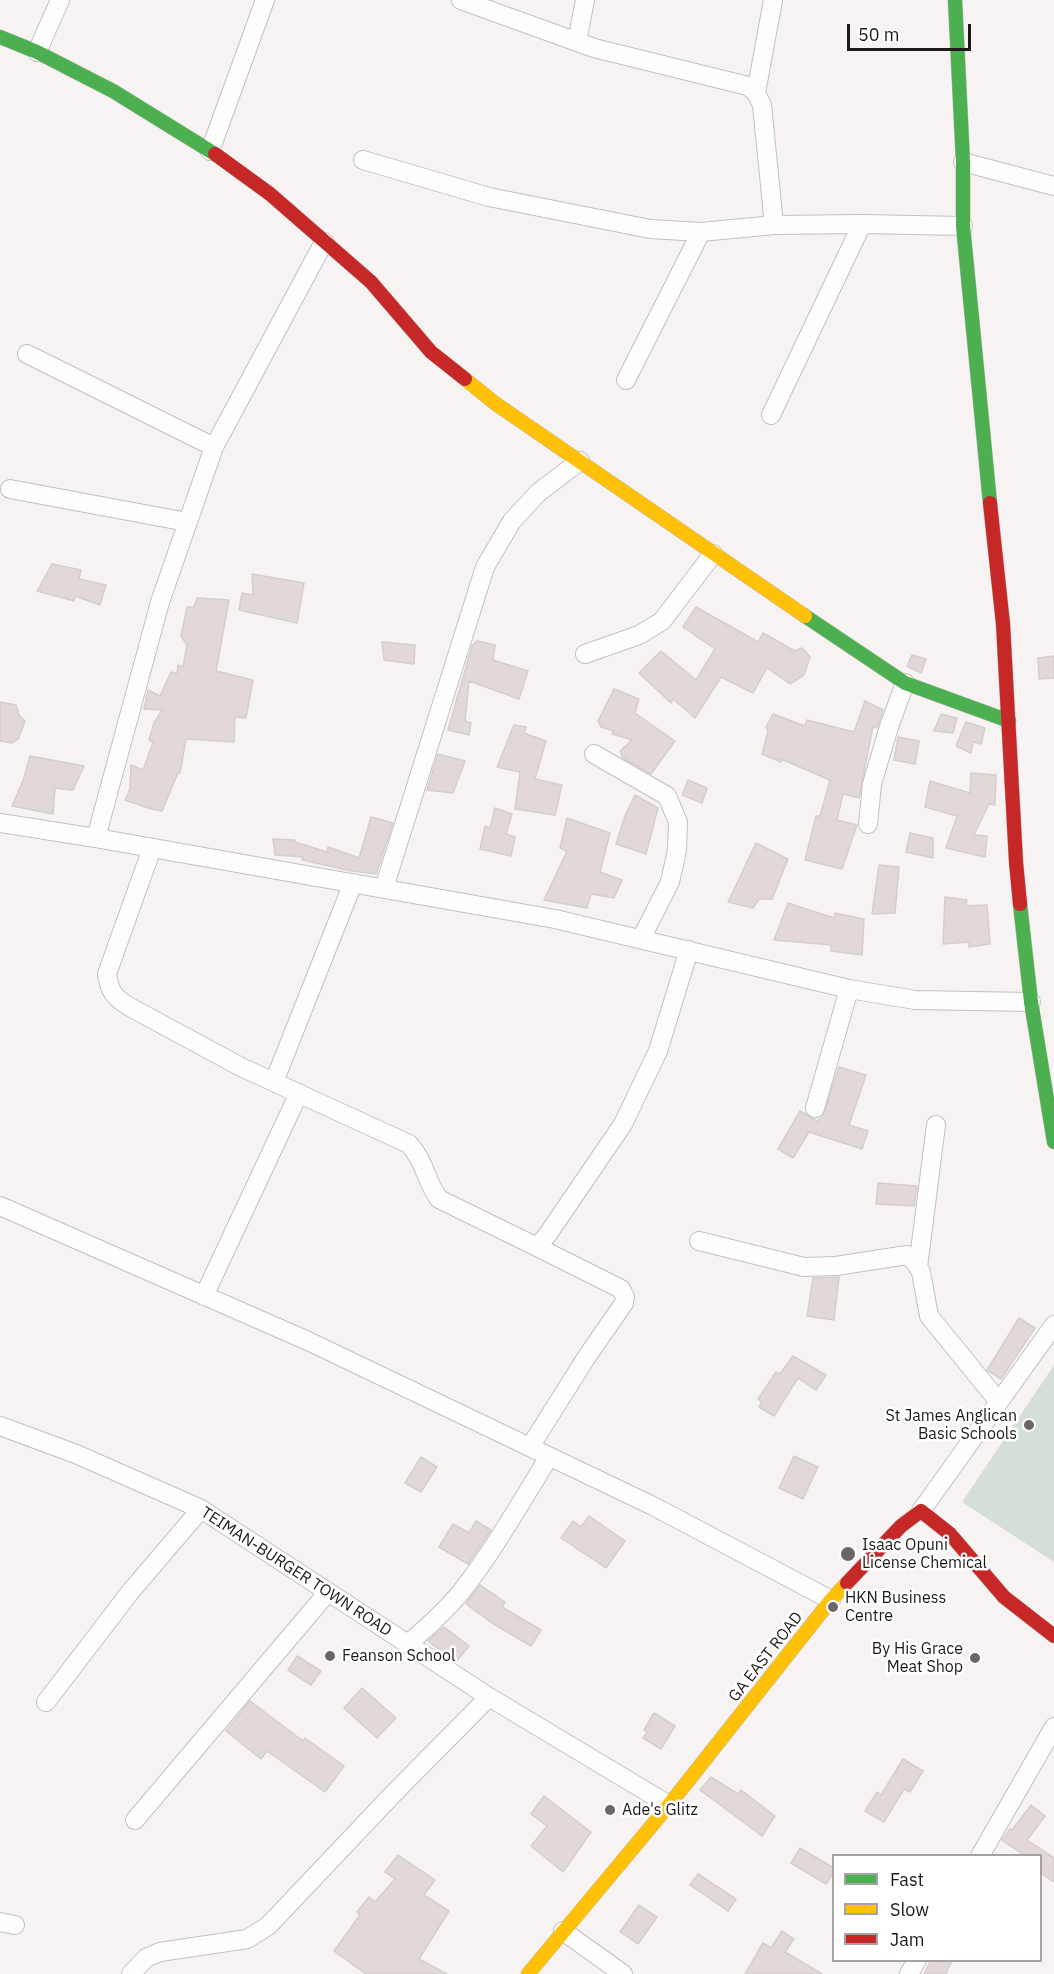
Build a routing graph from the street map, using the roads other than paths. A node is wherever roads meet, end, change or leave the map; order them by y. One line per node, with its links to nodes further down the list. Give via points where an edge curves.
1 (60, 0): 9 (street)
2 (265, 0): 11 (street)
3 (461, 0): 8 (street)
4 (585, 0): 8 (street)
5 (773, 0): 10 (street)
6 (955, 0): 13 (street)
7 (0, 37): 9 (street)
8 (577, 42): 10 (street, via 748,86)
9 (37, 52): 11 (street, via 140,106)
10 (756, 93): 16 (street, via 762,105)
11 (210, 151): 19 (street, via 270,194)
12 (363, 160): 18 (street, via 489,197 650,229)
13 (963, 162): 14 (street); 17 (street)
14 (1054, 186)
15 (862, 224): 16 (street); 17 (street); 22 (street)
16 (774, 225): 18 (street)
17 (963, 226): 30 (street, via 1003,624)
18 (701, 232): 21 (street)
19 (324, 243): 23 (street); 24 (street, via 371,282 432,352 496,404)
20 (27, 354): 23 (street)
21 (626, 380)
22 (771, 415)
23 (214, 447): 26 (street)
24 (580, 461): 27 (street); 37 (street, via 539,492 512,521 485,567)
25 (10, 489): 26 (street)
26 (187, 522): 34 (street, via 160,602)
27 (713, 554): 28 (street, via 662,621 639,635); 29 (street)
28 (585, 654)
29 (905, 683): 30 (street); 33 (street, via 872,783)
30 (1009, 721): 41 (street, via 1016,862)
31 (594, 754): 38 (street, via 667,796 678,822 670,882)
32 (0, 823): 34 (street)
33 (868, 824)
34 (96, 838): 35 (street)
35 (152, 848): 36 (street); 42 (street, via 107,974 114,997)
36 (353, 883): 37 (street); 42 (street)
37 (384, 888): 38 (street, via 555,919)
38 (640, 939): 39 (street)
39 (689, 950): 40 (street); 49 (street, via 658,1052 623,1124)
40 (849, 989): 41 (street, via 915,1000); 44 (street)
41 (1031, 1002): 46 (street)
42 (274, 1082): 43 (street)
43 (299, 1093): 49 (street, via 409,1144 420,1157 431,1189 439,1199); 51 (street)
44 (815, 1108)
45 (936, 1125): 50 (street)
46 (1054, 1142)
47 (0, 1206): 51 (street)
48 (699, 1241): 50 (street, via 804,1267 907,1255)
49 (537, 1247): 55 (street, via 621,1289 625,1297)
50 (918, 1267): 53 (street, via 929,1316)
51 (204, 1296): 55 (street)
52 (1054, 1326): 53 (street)
53 (999, 1402): 58 (street)
54 (0, 1426): 57 (street, TEIMAN-BURGER TOWN ROAD, via 76,1454)
55 (530, 1447): 56 (street)
56 (549, 1456): 60 (street); 62 (street, via 469,1581)
57 (201, 1509): 59 (street, TEIMAN-BURGER TOWN ROAD); 64 (street, via 131,1591)
58 (921, 1510): 60 (street, GA EAST ROAD); 61 (street, via 950,1532 1008,1602)
59 (328, 1592): 62 (street, TEIMAN-BURGER TOWN ROAD); 67 (street)
60 (831, 1600): 66 (street, GA EAST ROAD)
61 (1054, 1636)
62 (408, 1644): 63 (street, TEIMAN-BURGER TOWN ROAD)
63 (489, 1697): 66 (street, TEIMAN-BURGER TOWN ROAD); 70 (street, via 268,1926 247,1939 160,1952 146,1958)
64 (46, 1702)
65 (1054, 1727): 68 (street)
66 (669, 1805): 69 (street, GA EAST ROAD)
67 (135, 1820)
68 (981, 1854)
69 (563, 1931): 71 (street, GA EAST ROAD); 72 (street)
70 (131, 1974)
71 (528, 1974)
72 (622, 1974)

